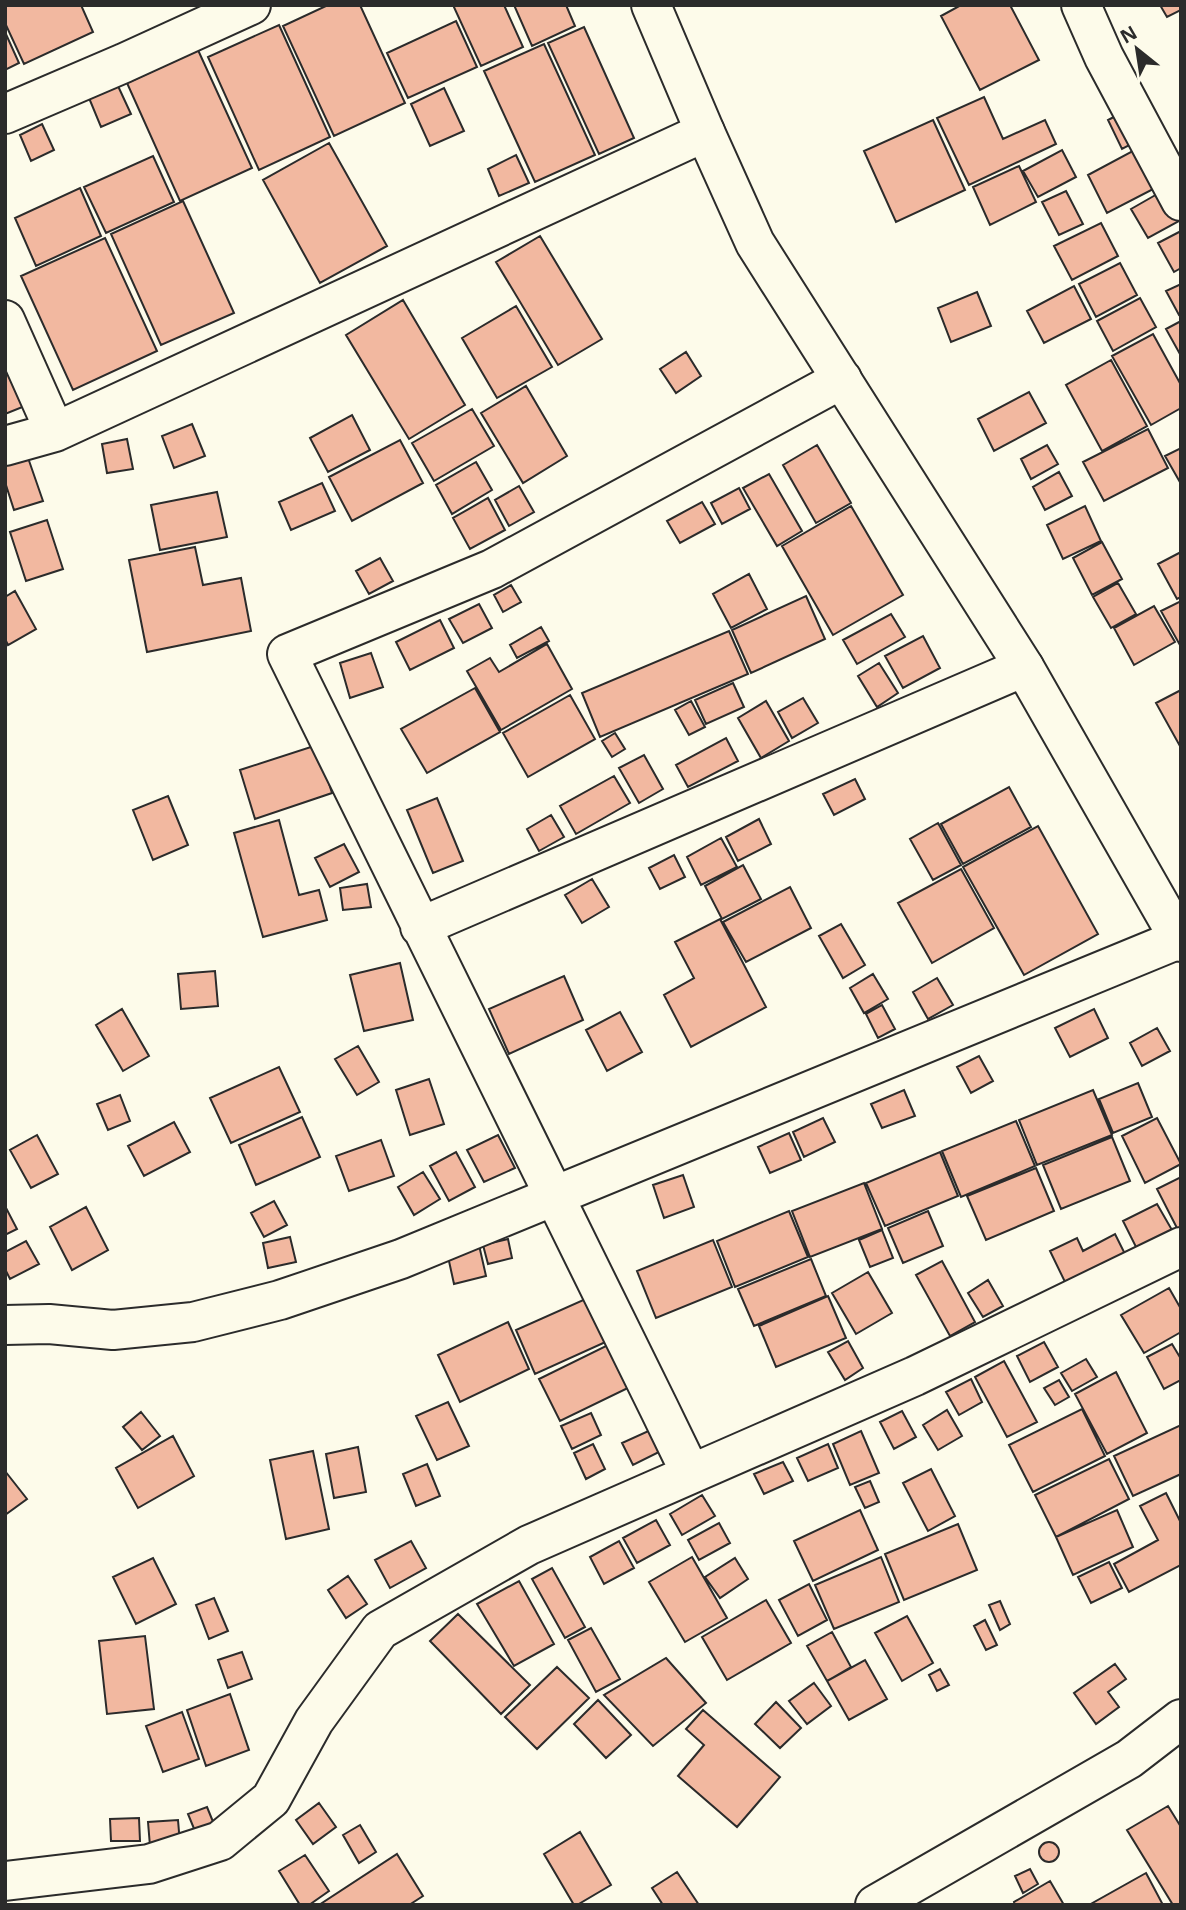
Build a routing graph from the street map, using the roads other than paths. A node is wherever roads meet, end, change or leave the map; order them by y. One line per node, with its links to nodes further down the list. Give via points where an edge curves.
1 (251, 5): 4 (street)
2 (651, 5): 5 (street)
3 (1081, 5): 6 (street)
4 (5, 114)
5 (705, 132): 8 (street, via 755,243); 9 (street)
6 (1181, 201)
7 (5, 320): 9 (street)
8 (842, 379): 11 (street); 12 (street, via 492,569 287,654)
9 (55, 432): 10 (street)
10 (5, 446)
11 (1024, 667): 12 (street); 13 (street)
12 (420, 927): 14 (street)
13 (1180, 941): 14 (street)
14 (556, 1196): 16 (street, via 389,1264 280,1300 193,1322 113,1330); 17 (street)
15 (1181, 1247): 17 (street, via 915,1376)
16 (5, 1325)
17 (691, 1474): 19 (street, via 529,1545 380,1630 314,1721 271,1800 220,1842 149,1864)
18 (1181, 1719): 20 (street, via 1129,1759)
19 (5, 1881)
20 (880, 1903)

